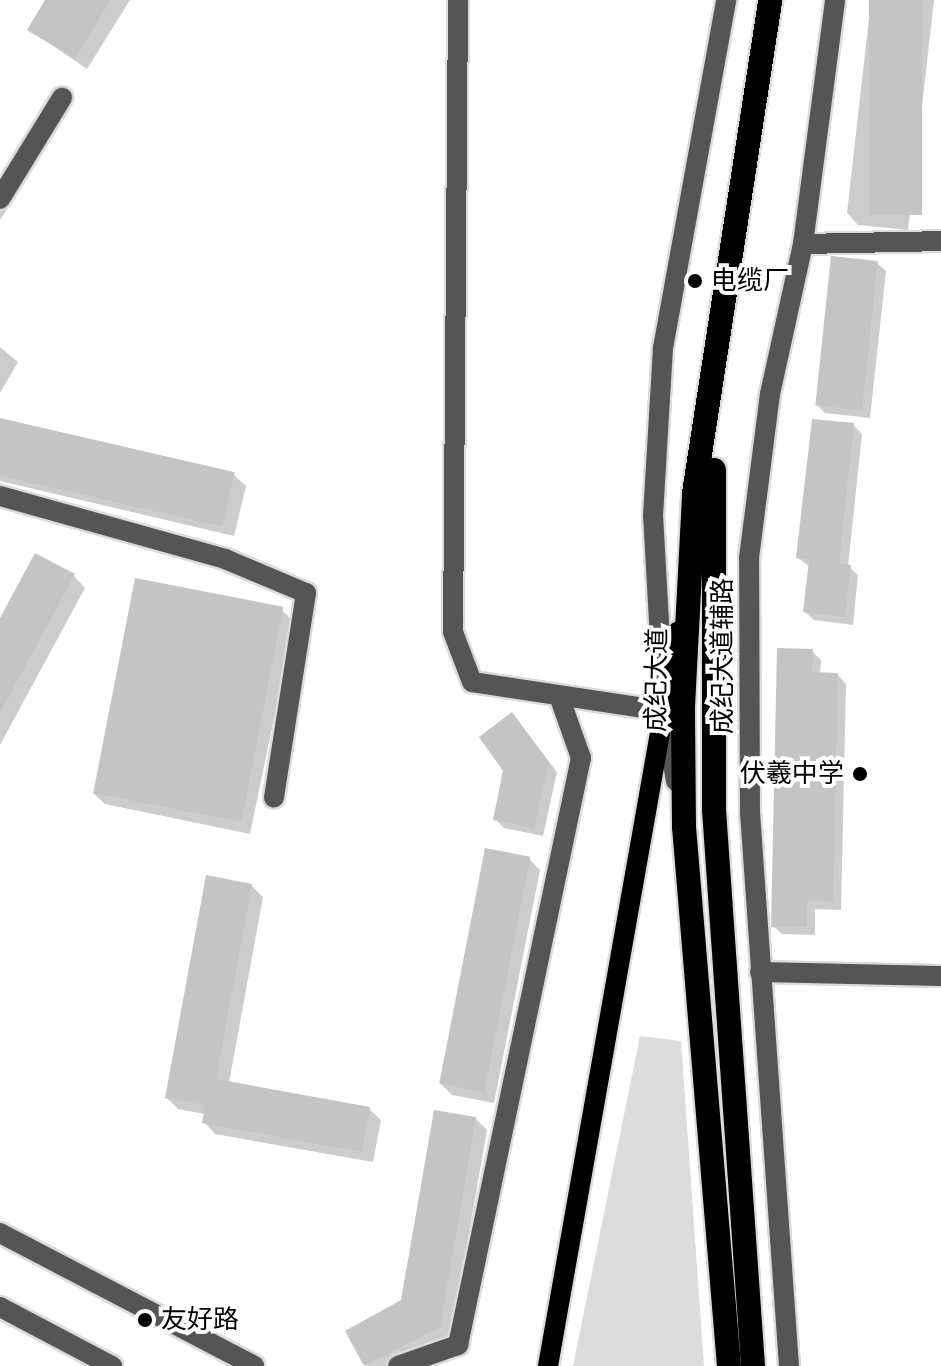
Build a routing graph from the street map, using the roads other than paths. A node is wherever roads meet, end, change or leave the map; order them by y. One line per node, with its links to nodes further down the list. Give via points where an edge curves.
1 (458, 0): 13 (street, via 453,632 472,682)
2 (726, 0): 14 (street, 成纪大道辅路, via 663,348 653,516)
3 (770, 0): 12 (highway, 成纪大道, via 694,493)
4 (787, 0): 10 (highway, 成纪大道)
5 (835, 0): 9 (street, 成纪大道辅路)
6 (62, 98): 7 (street)
7 (0, 199)
8 (941, 241): 9 (street)
9 (803, 244): 17 (street, 成纪大道辅路, via 770,394 749,558 750,813)
10 (710, 495): 12 (main road); 26 (highway, 成纪大道, via 714,810)
11 (0, 496): 15 (street, via 225,559 306,593)
12 (688, 578): 14 (main road); 16 (highway, 成纪大道)
13 (559, 696): 14 (street); 23 (street, via 581,758 458,1345)
14 (664, 711): 16 (street, 成纪大道辅路); 24 (main road)
15 (274, 798)
16 (684, 827): 25 (highway, 成纪大道)
17 (760, 972): 18 (street); 27 (street, 成纪大道辅路)
18 (941, 976)
19 (0, 1233): 22 (street)
20 (0, 1307): 21 (street)
21 (112, 1366)
22 (254, 1366)
23 (398, 1366)
24 (548, 1366)
25 (729, 1366)
26 (753, 1366)
27 (789, 1366)

